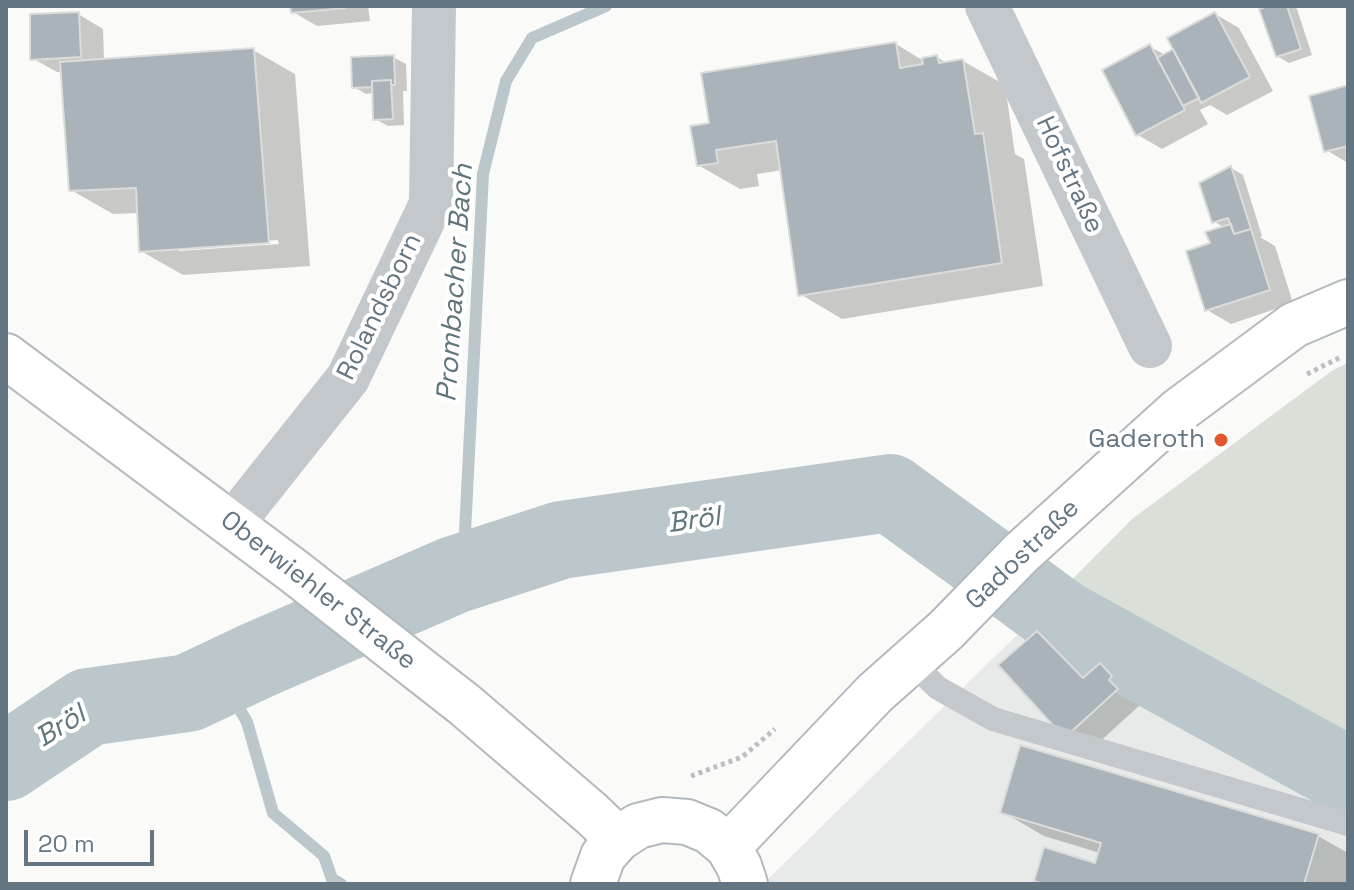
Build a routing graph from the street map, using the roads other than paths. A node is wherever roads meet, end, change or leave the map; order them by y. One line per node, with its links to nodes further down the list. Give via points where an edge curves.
1 (434, 6): 6 (street, Rolandsborn, via 431,204 348,378)
2 (987, 6): 4 (street, Hofstraße)
3 (1348, 302): 7 (main road, Gadostraße, via 1294,325 1178,411)
4 (1150, 346)
5 (6, 356): 6 (main road, Oberwiehler Straße)
6 (232, 524): 9 (main road, Oberwiehler Straße, via 465,705)
7 (910, 661): 8 (lane, via 938,688 993,719); 10 (main road, Gadostraße, via 875,693)
8 (1348, 824)
9 (618, 839): 10 (main road, Gadostraße, via 638,826 662,820 687,822 709,831); 11 (main road, via 603,856)
10 (736, 866)
11 (593, 884)

